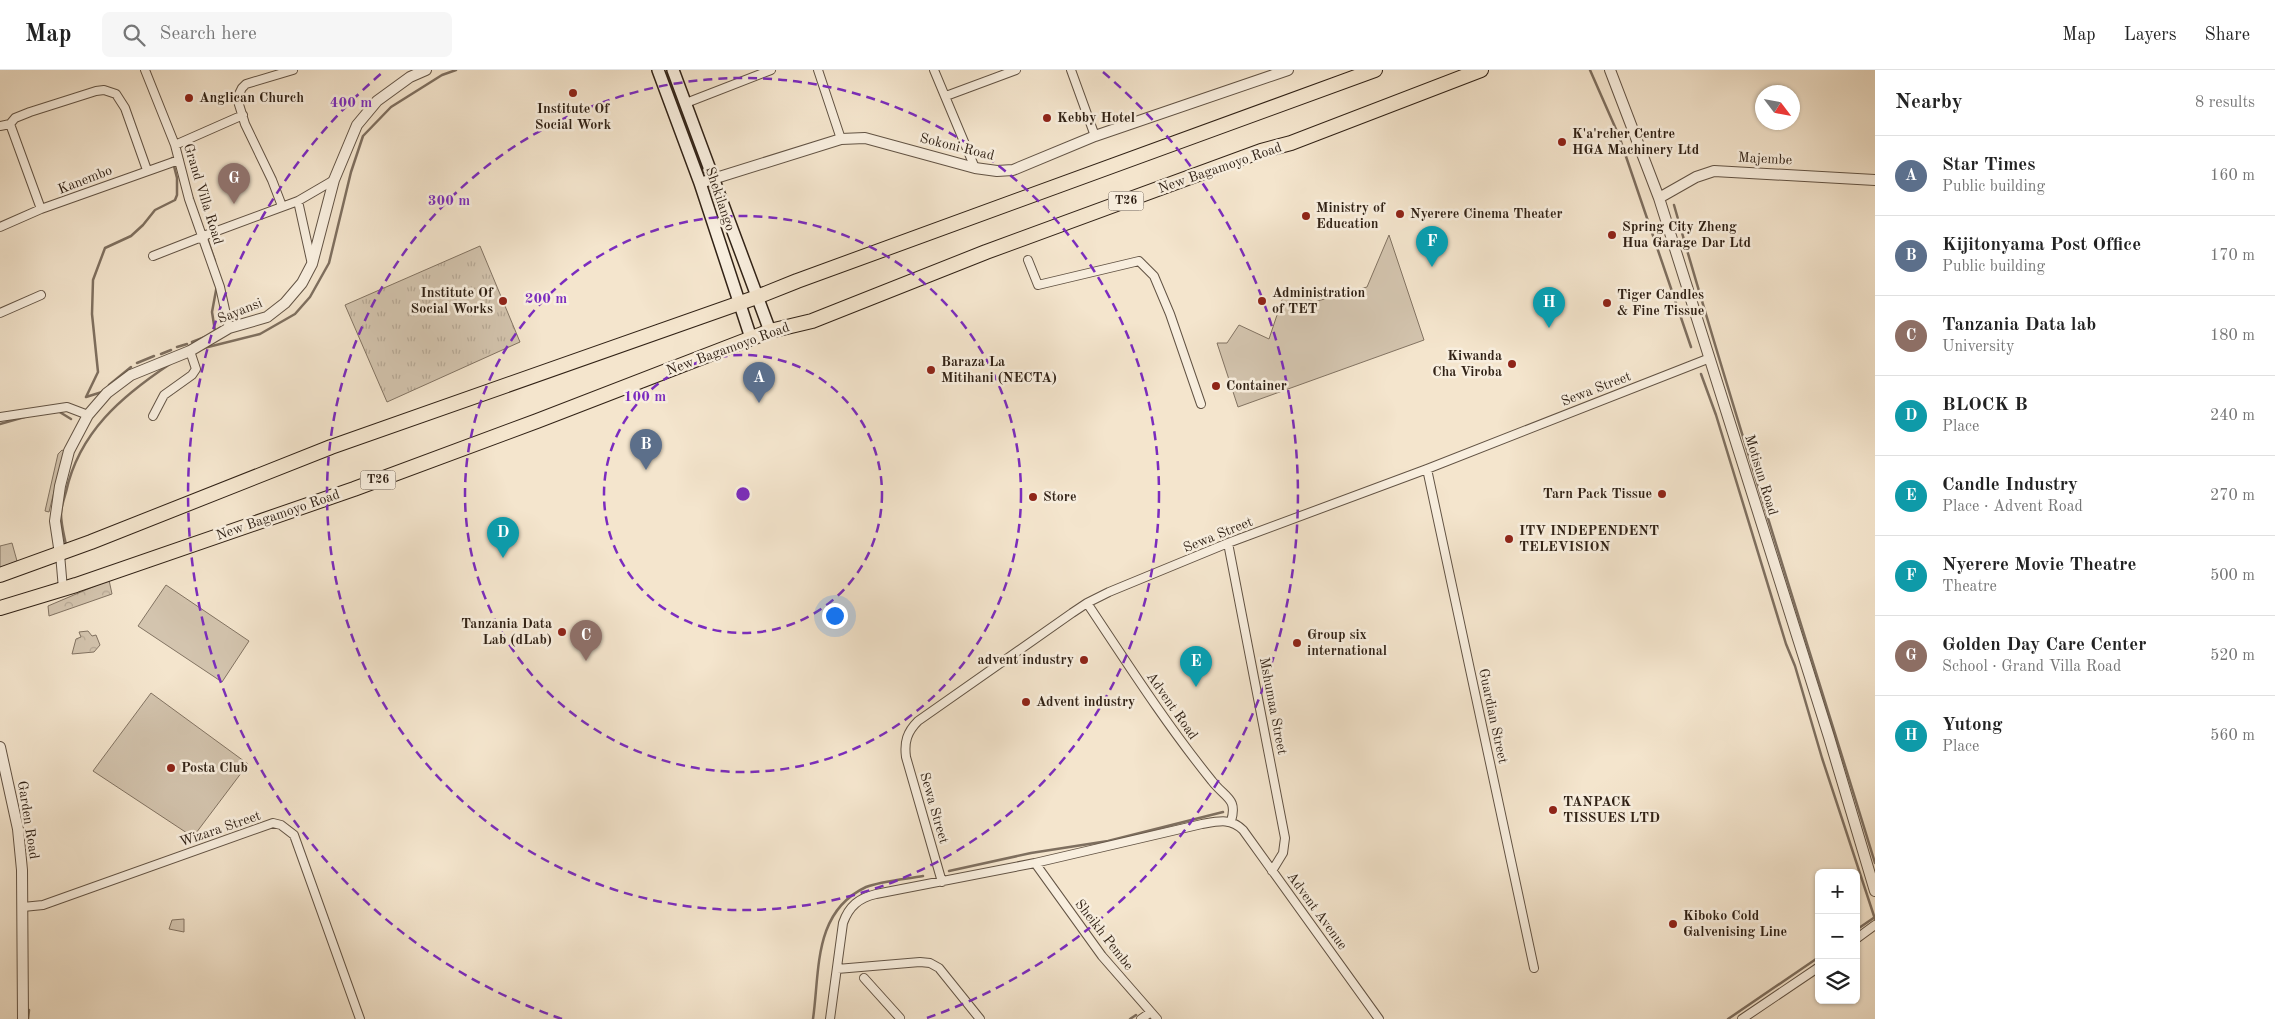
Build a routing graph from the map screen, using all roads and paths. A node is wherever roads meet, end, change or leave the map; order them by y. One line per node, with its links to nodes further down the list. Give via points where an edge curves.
1 (145, 70): 23 (street, Grand Villa Road)
2 (293, 70): 18 (street, via 242,88 237,104)
3 (426, 70): 28 (street, Sayansi, via 377,101 357,125)
4 (658, 70): 30 (main road, Shekilango)
5 (673, 70): 17 (main road, Shekilango)
6 (771, 70): 17 (street)
7 (818, 70): 22 (street)
8 (934, 70): 16 (street)
9 (1016, 70): 16 (street)
10 (1071, 70): 21 (street)
11 (1288, 70): 15 (street, Sokoni Road)
12 (1375, 70): 41 (highway)
13 (1481, 70): 45 (highway, New Bagamoyo Road / T26, via 1291,143 1261,151 986,252 812,321)
14 (1610, 70): 31 (street, Motisun Road)
15 (1263, 74): 21 (street, Sokoni Road)
16 (946, 96): 25 (street)
17 (686, 103): 27 (main road, Shekilango)
18 (243, 115): 23 (street); 33 (street)
19 (10, 124): 20 (street); 26 (street, via 15,118 30,112 96,91 116,94 125,108); 34 (street)
20 (0, 126)
21 (1095, 136): 25 (street, Sokoni Road, via 1012,170)
22 (841, 138): 25 (street, Sokoni Road, via 864,138); 27 (street, Sokoni Road)
23 (175, 145): 24 (street, Grand Villa Road)
24 (179, 160): 26 (street, Kanembo); 36 (street, Grand Villa Road)
25 (974, 168)
26 (147, 170): 34 (street, Kanembo)
27 (714, 177): 30 (street, Sokoni Road); 41 (main road, Shekilango)
28 (334, 180): 32 (street); 39 (street, Sayansi)
29 (1875, 180): 31 (street, Majembe, via 1714,171 1696,177)
30 (700, 183): 42 (main road, Shekilango)
31 (1660, 198): 48 (street, Motisun Road)
32 (298, 201): 33 (street); 39 (street)
33 (282, 206): 36 (street, via 206,234)
34 (41, 210): 35 (street, Kanembo)
35 (0, 227)
36 (203, 239): 37 (street); 44 (street, Grand Villa Road)
37 (153, 256)
38 (1028, 260): 49 (street, via 1038,285 1140,261 1154,276)
39 (312, 264): 44 (street, Sayansi, via 302,283 285,303 267,317)
40 (41, 296): 43 (street)
41 (758, 298): 42 (highway); 45 (main road, Shekilango)
42 (740, 304): 46 (main road, Shekilango); 55 (highway, via 331,447)
43 (0, 313)
44 (230, 328): 47 (street, Sayansi)
45 (770, 331): 46 (highway, New Bagamoyo Road / T26)
46 (751, 338): 57 (highway, New Bagamoyo Road / T26, via 363,486)
47 (190, 351): 50 (street, Sayansi, via 130,375 107,393); 51 (street, via 196,369 164,395)
48 (1710, 358): 53 (street, Sewa Street); 65 (street, Motisun Road)
49 (1201, 404)
50 (88, 415): 52 (street, via 67,407); 55 (street, Sayansi, via 69,451 60,486 55,521)
51 (153, 416)
52 (0, 417)
53 (1427, 469): 54 (street, Sewa Street); 69 (street, Guardian Street)
54 (1228, 543): 58 (street, Sewa Street); 63 (street, Mshumaa Street, via 1285,838 1283,853)
55 (60, 554): 56 (highway); 57 (street)
56 (0, 575)
57 (63, 589): 59 (highway, New Bagamoyo Road / T26)
58 (1087, 603): 61 (street, Advent Road, via 1174,734 1232,802); 64 (street, Sewa Street, via 918,721 908,734 904,746 906,757)
59 (0, 608)
60 (0, 747): 66 (street, Garden Road, via 18,829)
61 (1231, 821): 62 (street, via 1202,824); 63 (street, Advent Avenue, via 1243,830)
62 (1035, 863): 64 (street); 73 (street, Sheikh Pembe, via 1102,956)
63 (1272, 871): 81 (street, Advent Avenue)
64 (942, 882): 70 (street, via 868,896 853,904 843,923)
65 (1875, 891)
66 (23, 907): 75 (street, Garden Road); 76 (street, Wizara Street, via 43,905 273,823 282,825 294,835)
67 (1875, 925): 68 (street)
68 (1860, 936)
69 (1534, 968)
70 (837, 969): 77 (street); 78 (street, via 930,963 939,968)
71 (1815, 970): 82 (street)
72 (864, 978): 74 (street)
73 (1151, 1012): 79 (street); 80 (street, Sheikh Pembe)
74 (900, 1018)
75 (23, 1019)
76 (360, 1019)
77 (830, 1019)
78 (980, 1019)
79 (1142, 1019)
80 (1157, 1019)
81 (1378, 1019)
82 (1742, 1019)

